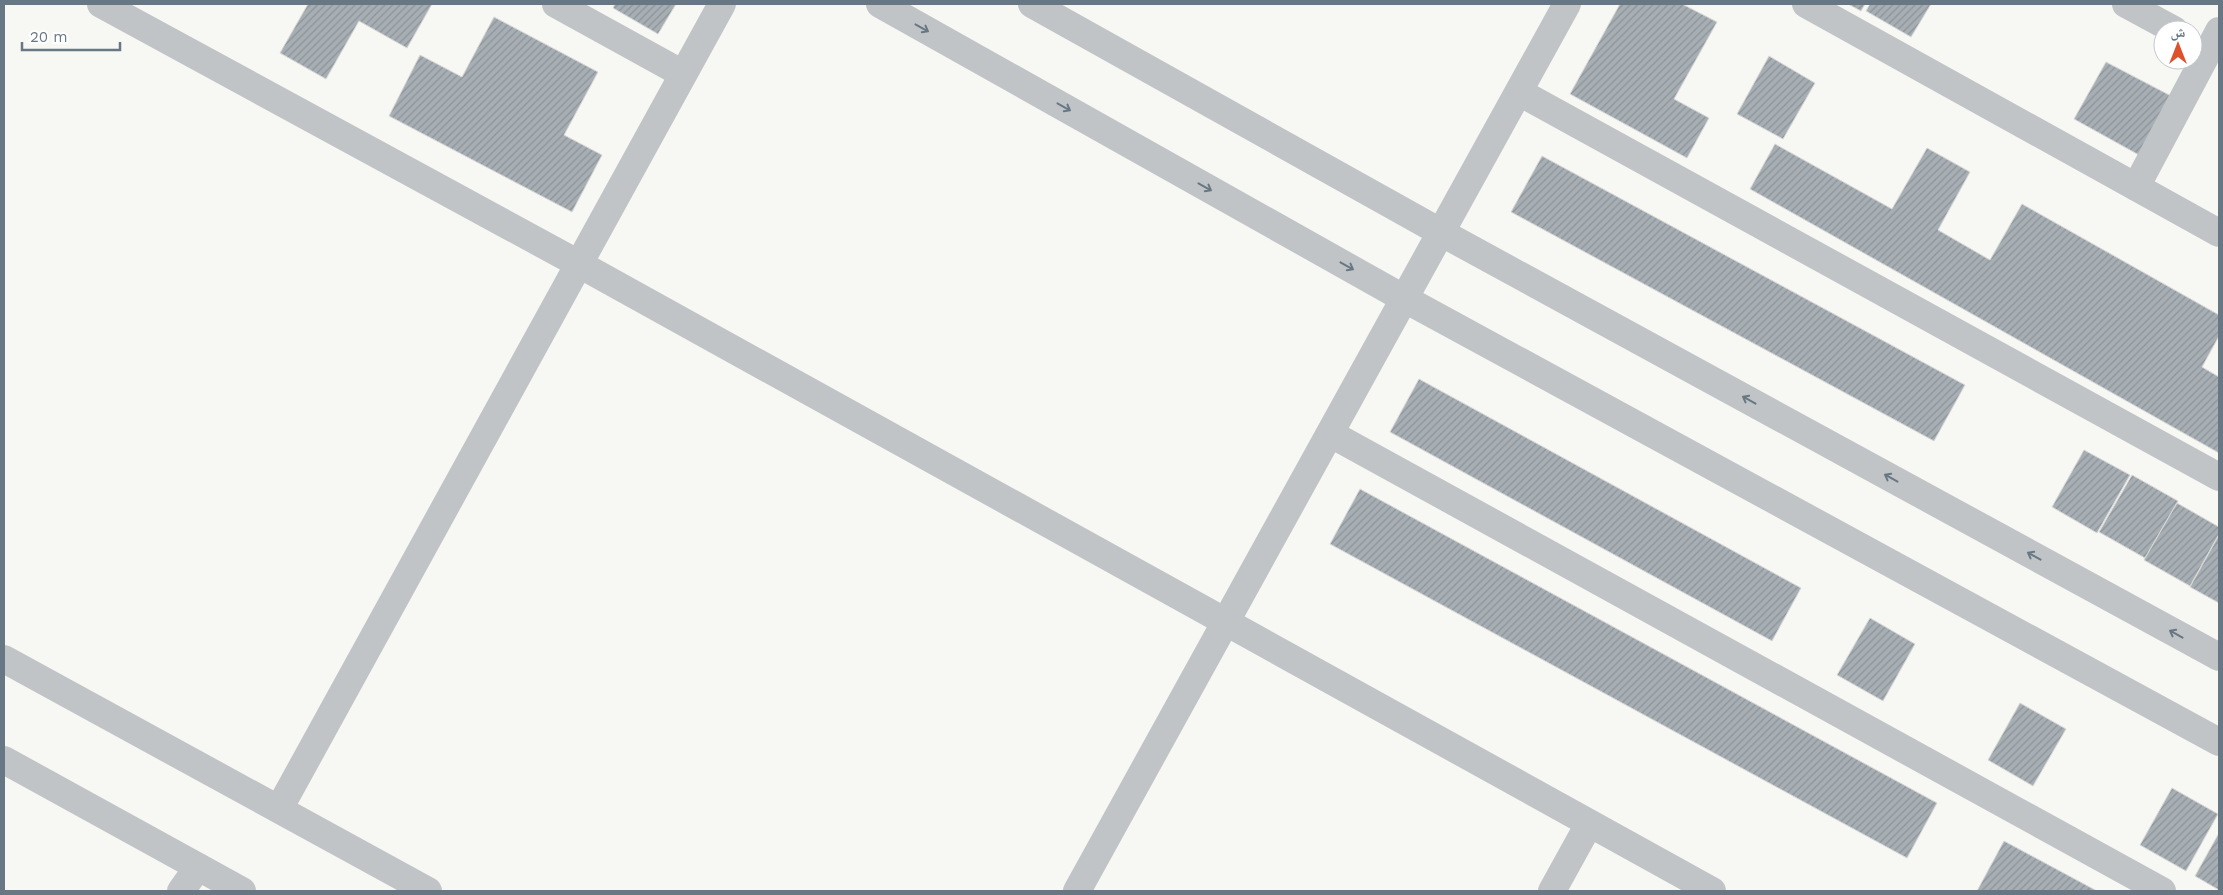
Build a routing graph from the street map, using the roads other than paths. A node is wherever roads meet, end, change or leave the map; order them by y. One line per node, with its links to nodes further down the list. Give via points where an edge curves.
1 (101, 4): 16 (street)
2 (556, 4): 11 (street)
3 (722, 4): 11 (street)
4 (880, 4): 17 (street, one-way to 17)
5 (1032, 4): 14 (street)
6 (1567, 4): 12 (street)
7 (1806, 4): 13 (street)
8 (2126, 4): 9 (street)
9 (2156, 20)
10 (2210, 44): 13 (street)
11 (683, 74): 16 (street)
12 (1519, 92): 14 (street); 19 (street)
13 (2136, 187): 15 (street)
14 (1442, 233): 17 (street); 21 (street, one-way to 14)
15 (2219, 233)
16 (579, 264): 20 (street); 25 (street)
17 (1406, 299): 18 (street); 23 (street)
18 (1331, 434): 20 (street); 34 (street)
19 (2219, 477)
20 (1228, 621): 26 (street); 31 (street)
21 (2219, 657)
22 (4, 659): 25 (street)
23 (2219, 742)
24 (4, 760): 27 (street)
25 (279, 809): 30 (street)
26 (1589, 824): 32 (street); 33 (street)
27 (198, 867): 28 (street); 29 (street)
28 (181, 891)
29 (242, 891)
30 (428, 891)
31 (1077, 891)
32 (1552, 891)
33 (1712, 891)
34 (2162, 891)

